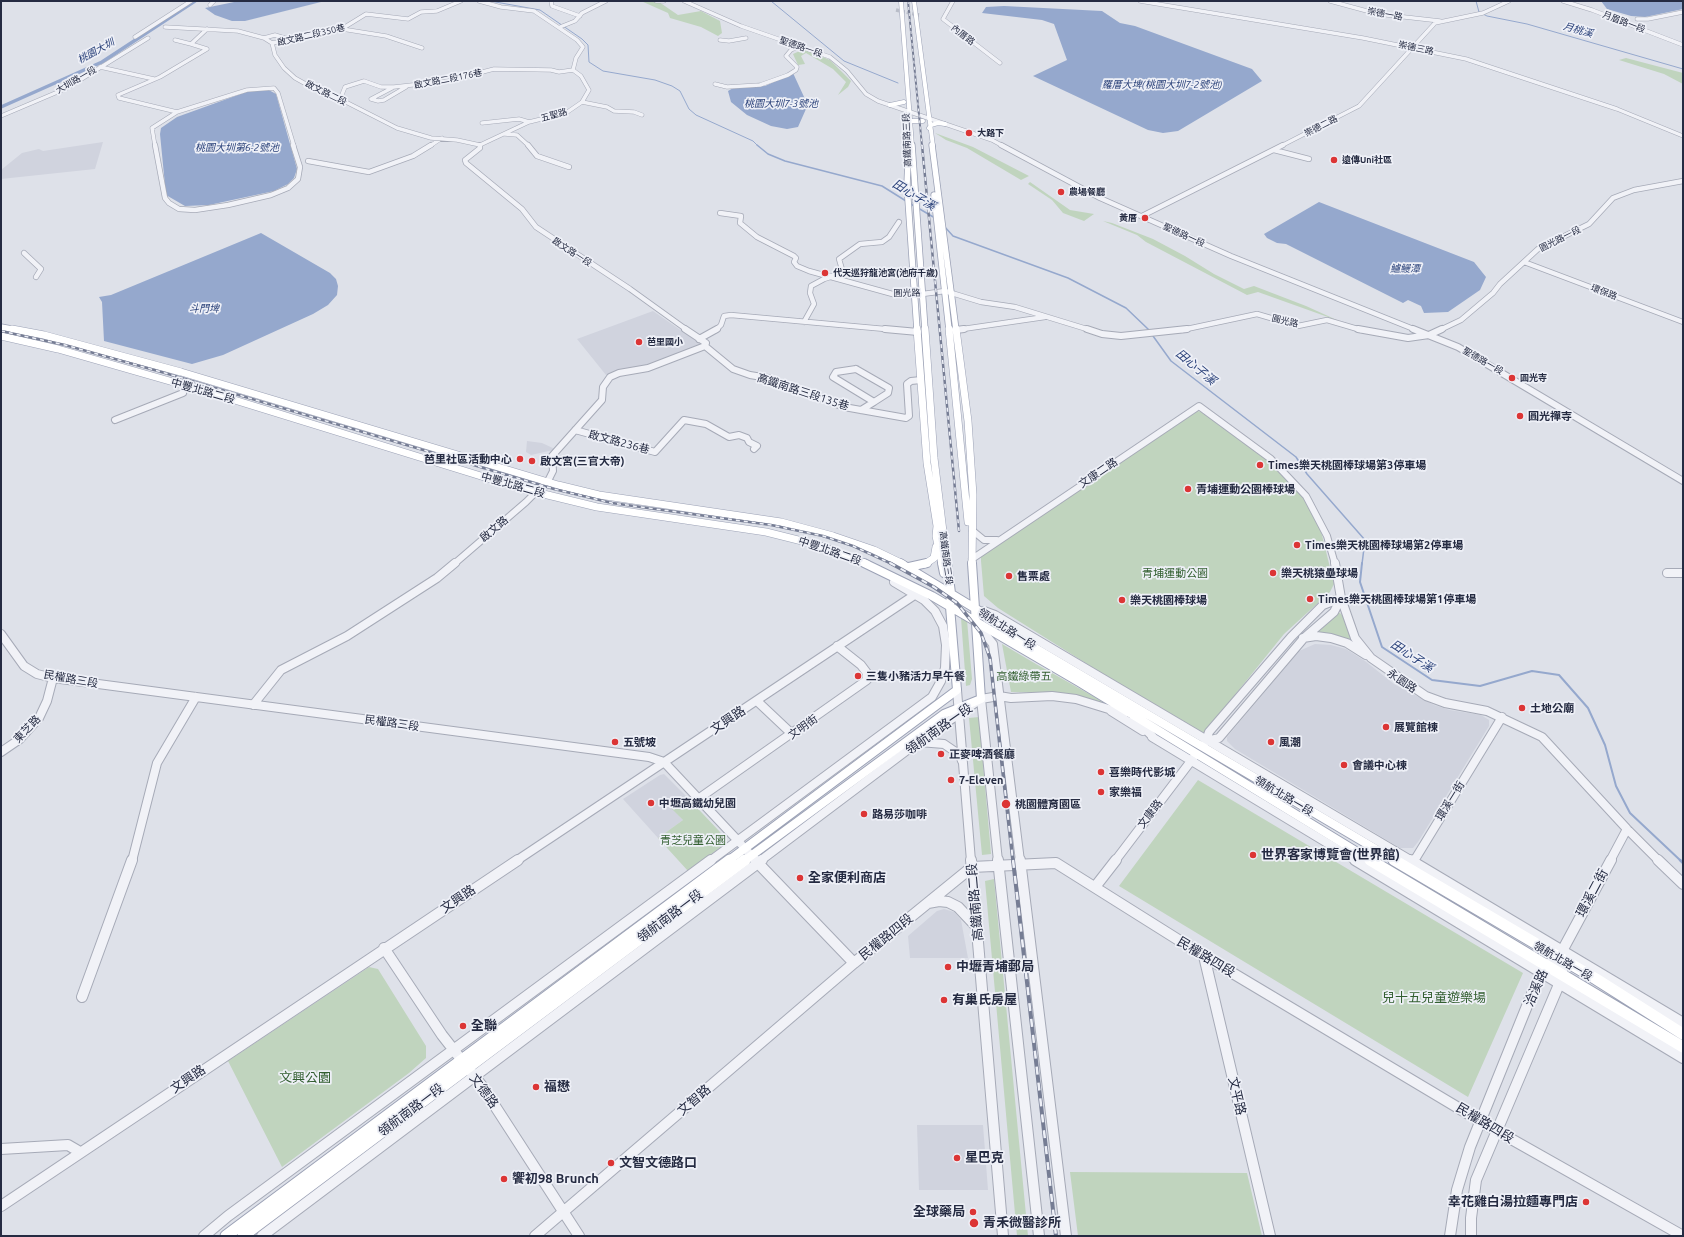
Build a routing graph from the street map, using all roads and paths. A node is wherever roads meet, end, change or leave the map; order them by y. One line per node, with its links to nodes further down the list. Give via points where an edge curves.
1 (191, 1): 42 (street, 大圳路一段, via 135,37 148,38)
2 (214, 1): 19 (street)
3 (461, 1): 27 (street, 啟文路二段350巷, via 437,11 420,12 408,19 366,14)
4 (479, 1): 25 (street, via 534,11)
5 (550, 1): 21 (street, via 552,6)
6 (606, 1): 21 (street)
7 (656, 1): 8 (street)
8 (664, 1)
9 (684, 1): 28 (street, 聖德路一段)
10 (898, 1): 50 (main road, 高鐵南路三段)
11 (902, 1): 52 (main road, 高鐵南路三段)
12 (910, 1): 39 (main road, 高鐵南路三段)
13 (914, 1): 39 (main road, 高鐵南路三段)
14 (953, 1): 41 (street, 內厝路, via 943,19)
15 (1140, 1): 37 (street, 崇德三路)
16 (1330, 1): 23 (street, 崇德一路, via 1378,14)
17 (1509, 1): 23 (street, 崇德二路, via 1481,13)
18 (1563, 1): 35 (street, 月眉路一段)
19 (210, 5)
20 (1683, 12): 22 (street)
21 (580, 16): 25 (street)
22 (1637, 19)
23 (1440, 21): 37 (street, 崇德二路)
24 (165, 27): 26 (street)
25 (560, 27): 43 (street, via 583,45)
26 (207, 28): 29 (street, via 238,31); 34 (street)
27 (342, 29): 31 (street, 啟文路二段350巷); 38 (street, via 386,36)
28 (756, 32): 32 (street, via 746,39); 36 (street, 聖德路一段)
29 (264, 38): 31 (street, via 275,35); 33 (street)
30 (175, 40): 34 (street)
31 (291, 40): 33 (street, 啟文路二段350巷)
32 (720, 40)
33 (272, 43): 48 (street, 啟文路二段, via 276,55 295,78 322,93)
34 (191, 44): 44 (street, via 207,49)
35 (1683, 45)
36 (801, 46): 45 (street, via 791,50 786,56 797,67 788,75 760,85 727,87); 51 (street, 聖德路一段, via 830,57 847,71 869,97)
37 (1412, 47): 65 (street, 崇德三路, via 1502,71 1617,109); 68 (street, 崇德二路, via 1359,106)
38 (422, 48)
39 (918, 55): 40 (main road); 58 (main road, 高鐵南路三段)
40 (916, 62)
41 (1000, 63)
42 (100, 67): 44 (street); 57 (street, 大圳路一段, via 67,88)
43 (573, 70): 48 (street, 啟文路二段176巷, via 559,72 494,69 448,81 394,87 381,87 364,81 345,87); 49 (street, via 581,76 589,90)
44 (154, 79): 54 (street, via 118,95 119,98)
45 (715, 84)
46 (406, 87): 47 (street, via 384,100 372,99)
47 (392, 88)
48 (338, 98): 66 (street, 啟文路二段, via 398,128 431,138)
49 (582, 102): 56 (street, via 614,111); 60 (street, 五聖路, via 562,114)
50 (904, 102): 51 (main road); 55 (main road, 高鐵南路三段)
51 (890, 105): 55 (street, 聖德路一段)
52 (910, 107): 53 (main road); 55 (main road, 高鐵南路三段)
53 (917, 108)
54 (177, 112): 54 (street, via 247,90 274,88 278,93 300,167 298,179 288,188 271,194 228,205 179,210 165,198 152,128)
55 (909, 112): 58 (street, 聖德路一段); 59 (main road, 高鐵南路三段); 77 (main road, 高鐵南路三段, via 907,185)
56 (642, 115)
57 (1, 116)
58 (924, 117): 59 (main road); 62 (street, 聖德路一段); 63 (main road, 高鐵南路三段); 73 (main road, 高鐵南路三段)
59 (911, 121): 77 (main road, 高鐵南路三段)
60 (529, 122): 61 (street, via 519,119); 64 (street, 五聖路)
61 (482, 123)
62 (945, 124): 63 (main road, via 931,125); 75 (street, 聖德路一段, via 992,140 1100,198)
63 (929, 128): 73 (main road, 高鐵南路三段)
64 (501, 134): 67 (street, 五聖路); 71 (street, via 517,135 537,156)
65 (1683, 136)
66 (442, 138): 67 (street, 啟文路二段); 70 (street, via 413,156 369,172)
67 (480, 145): 92 (street, 啟文路一段, via 480,148 465,160 466,163 522,209 536,227)
68 (1274, 150): 69 (street); 75 (street, 崇德二路)
69 (1309, 159)
70 (308, 161)
71 (569, 167)
72 (1683, 181): 79 (street, 圓光路一段, via 1634,190 1613,198 1588,224 1538,249)
73 (937, 196): 82 (main road, 高鐵南路三段)
74 (720, 213): 81 (street, 圓光路, via 741,216 740,223 762,240 794,256 797,266)
75 (1142, 216): 90 (street, 聖德路一段, via 1231,256)
76 (899, 222): 81 (street, via 889,237 882,242 860,244 839,259 843,273)
77 (914, 232): 83 (main road, 高鐵南路三段)
78 (24, 253): 80 (street, via 41,269)
79 (1524, 262): 86 (street, 環保路); 90 (street, 圓光路一段, via 1467,315)
80 (36, 277)
81 (831, 277): 83 (street, 圓光路, via 896,295); 85 (street, via 811,286 810,293 814,304)
82 (948, 292): 83 (street, 圓光路); 84 (street, 圓光路, via 981,302 1015,307); 88 (main road, 高鐵南路三段); 96 (main road, 高鐵南路三段)
83 (918, 294): 89 (main road, 高鐵南路三段); 95 (main road, 高鐵南路三段)
84 (1045, 317): 88 (street, 圓光路); 90 (street, 圓光路, via 1058,318 1102,334 1121,336 1194,329 1257,314 1298,326 1327,320 1368,332 1399,337)
85 (804, 322): 89 (street); 92 (street, via 728,315 722,318 721,325 716,330)
86 (1683, 322)
87 (1, 327): 106 (main road, 中豐北路二段, via 44,335 182,372)
88 (956, 330): 94 (main road, 高鐵南路三段)
89 (918, 332): 97 (main road, 高鐵南路三段)
90 (1429, 335): 105 (street, 聖德路一段, via 1469,352)
91 (1, 336): 107 (main road, 中豐北路二段, via 58,349 208,392)
92 (699, 339): 93 (street, 啟文路一段, via 706,343)
93 (705, 346): 101 (street, 高鐵南路三段135巷, via 737,371 768,378 844,407); 103 (street, 啟文路, via 648,368 614,375 603,387 602,400)
94 (959, 358): 96 (main road); 109 (main road, 高鐵南路三段, via 968,421)
95 (927, 364): 97 (main road); 112 (main road, 高鐵南路三段, via 938,492)
96 (955, 379): 113 (main road, 高鐵南路三段)
97 (921, 380): 101 (street, 高鐵南路三段135巷, via 907,384 909,416 906,418); 108 (main road, 高鐵南路三段, via 927,463)
98 (183, 393): 102 (street)
99 (874, 402): 99 (street, via 890,392 887,385 856,369 833,375); 101 (street)
100 (1199, 406): 111 (street, 文康二路); 120 (street, 永園路, via 1270,459 1306,496 1327,536)
101 (861, 410)
102 (115, 420)
103 (575, 430): 104 (street, 啟文路236巷, via 655,452 684,420 706,424 729,437 740,435 756,446); 106 (street, 啟文路, via 552,456 553,471)
104 (754, 449)
105 (1683, 481)
106 (546, 482): 107 (street, 啟文路); 114 (main road, 中豐北路二段, via 607,496 780,522 858,544)
107 (535, 492): 121 (main road, 中豐北路二段, via 597,507 766,532 818,545 901,580); 135 (street, 啟文路, via 437,578 347,636 281,670)
108 (937, 526): 110 (main road, 高鐵南路三段); 112 (main road)
109 (973, 530): 111 (street, via 984,540); 113 (main road, 高鐵南路三段)
110 (936, 536): 114 (main road, via 937,550 934,558 925,564); 118 (main road, 高鐵南路三段)
111 (997, 540): 113 (street, 文康二路)
112 (947, 559): 118 (main road, 高鐵南路三段)
113 (972, 559): 122 (main road, 高鐵南路三段)
114 (909, 567): 118 (main road, 中豐北路二段)
115 (1667, 573): 116 (street)
116 (1683, 573)
117 (894, 582): 119 (street)
118 (951, 593): 121 (main road, 高鐵南路二段); 122 (main road, 中豐北路二段)
119 (916, 594): 127 (street, 文興路); 141 (street, via 935,611 943,626 946,668 932,697)
120 (1341, 598): 125 (street, 文康路, via 1323,605); 126 (street, 文康路, via 1334,612); 128 (street, 永園路, via 1355,638)
121 (950, 607): 123 (main road, 中豐北路二段); 130 (main road, 高鐵南路二段)
122 (974, 608): 123 (main road); 145 (main road, 領航北路一段, via 996,621 1008,632)
123 (975, 621): 131 (street, via 993,644); 133 (main road); 139 (main road, 領航北路一段)
124 (1, 634): 129 (street, 民權路三段, via 24,666 37,674)
125 (1291, 636): 126 (street); 145 (street, 文康路, via 1206,735)
126 (1304, 638): 128 (street, via 1316,636 1347,643); 145 (street, 文康路, via 1219,738)
127 (838, 646): 134 (street, 文興路); 142 (street, 文明街, via 868,673 867,680)
128 (1371, 658): 140 (street, 永園路, via 1426,696)
129 (53, 678): 132 (street, 民權路三段); 146 (street, 東芝路, via 40,718 20,739)
130 (957, 690): 136 (main road, 領航南路一段); 138 (street, 高鐵南路二段)
131 (999, 696): 133 (street); 137 (street, via 1052,696 1076,699); 153 (street)
132 (196, 697): 135 (street, 民權路三段); 168 (street, via 157,763 136,850)
133 (981, 699): 138 (main road, 領航南路一段); 152 (street)
134 (757, 701): 142 (street); 147 (street, 文興路)
135 (253, 705): 147 (street, 民權路三段, via 649,757)
136 (931, 709): 141 (street); 151 (main road, 領航南路一段)
137 (1108, 709): 139 (street); 143 (street, 領航北路一段)
138 (959, 711): 144 (street, 領航南路一段); 148 (street, 高鐵南路二段); 151 (main road, 領航南路一段, via 944,714)
139 (1128, 712): 143 (street); 145 (main road, 領航北路一段)
140 (1502, 717): 150 (street, 永園路, via 1546,740); 154 (street, 環溪一街)
141 (896, 724): 151 (street, 領航南路一段)
142 (792, 734): 149 (street, 文明街)
143 (1155, 739): 145 (street, 領航北路一段)
144 (918, 742): 148 (street, via 944,744 960,755); 151 (street, 領航南路一段)
145 (1199, 751): 154 (main road, 領航北路一段); 156 (main road, 領航北路一段); 158 (street, 文康路)
146 (1, 752)
147 (664, 762): 149 (street); 161 (street, 文興路)
148 (963, 763): 155 (street, 高鐵南路二段)
149 (698, 799): 151 (street)
150 (1626, 829): 157 (street, 永園路); 162 (street, 環溪二街)
151 (748, 852): 165 (street, 民權路四段); 173 (main road, 領航南路一段); 173 (street, 領航南路一段); 174 (street, 領航南路一段)
152 (999, 866): 153 (street, 民權路四段); 155 (street, 民權路四段); 188 (street)
153 (1020, 866): 158 (street, 民權路四段, via 1056,863); 189 (street)
154 (1410, 866): 156 (street, 環溪一街); 162 (street, 領航北路一段); 164 (main road, 領航北路一段)
155 (972, 867): 159 (street, 民權路四段); 160 (street, 高鐵南路二段)
156 (1400, 883): 166 (main road, 領航北路一段)
157 (1683, 884)
158 (1094, 887): 163 (street, 民權路四段)
159 (928, 903): 160 (street, via 948,902 958,907); 165 (street, 民權路四段)
160 (977, 926): 187 (street, 高鐵南路二段)
161 (384, 948): 173 (street, 文德路); 178 (street, 文興路)
162 (1562, 949): 164 (street, 環溪二街); 169 (street, 領航北路一段)
163 (1204, 956): 175 (street, 民權路四段); 190 (street, 文平路)
164 (1559, 959): 166 (street, 洽溪路); 167 (street, 洽溪路); 170 (main road, 領航北路一段, via 1596,979)
165 (854, 963): 180 (street, 文智路)
166 (1544, 969): 167 (main road, 領航北路一段); 175 (street, 洽溪路)
167 (1561, 979): 171 (main road, 領航北路一段); 172 (street, 領航北路一段); 176 (street, 洽溪路)
168 (82, 997)
169 (1683, 1023)
170 (1683, 1034)
171 (1683, 1047)
172 (1683, 1058)
173 (460, 1059): 174 (street, 文德路); 181 (street, 領航南路一段, via 228,1216); 182 (main road, 領航南路一段); 183 (main road, 領航南路一段)
174 (474, 1077): 180 (street, 文德路); 184 (street, 領航南路一段)
175 (1481, 1120): 176 (street, 民權路四段); 191 (street, 洽溪路, via 1457,1190)
176 (1497, 1130): 192 (street, 洽溪路, via 1476,1180); 193 (street, 民權路四段)
177 (1, 1149): 178 (street, via 68,1145)
178 (80, 1152): 179 (street, 文興路)
179 (1, 1206)
180 (564, 1212): 185 (street, 文智路); 186 (street, 文德路)
181 (204, 1236)
182 (226, 1236)
183 (243, 1236)
184 (262, 1236)
185 (535, 1236)
186 (579, 1236)
187 (1002, 1236)
188 (1039, 1236)
189 (1066, 1236)
190 (1270, 1236)
191 (1450, 1236)
192 (1471, 1236)
193 (1683, 1236)

